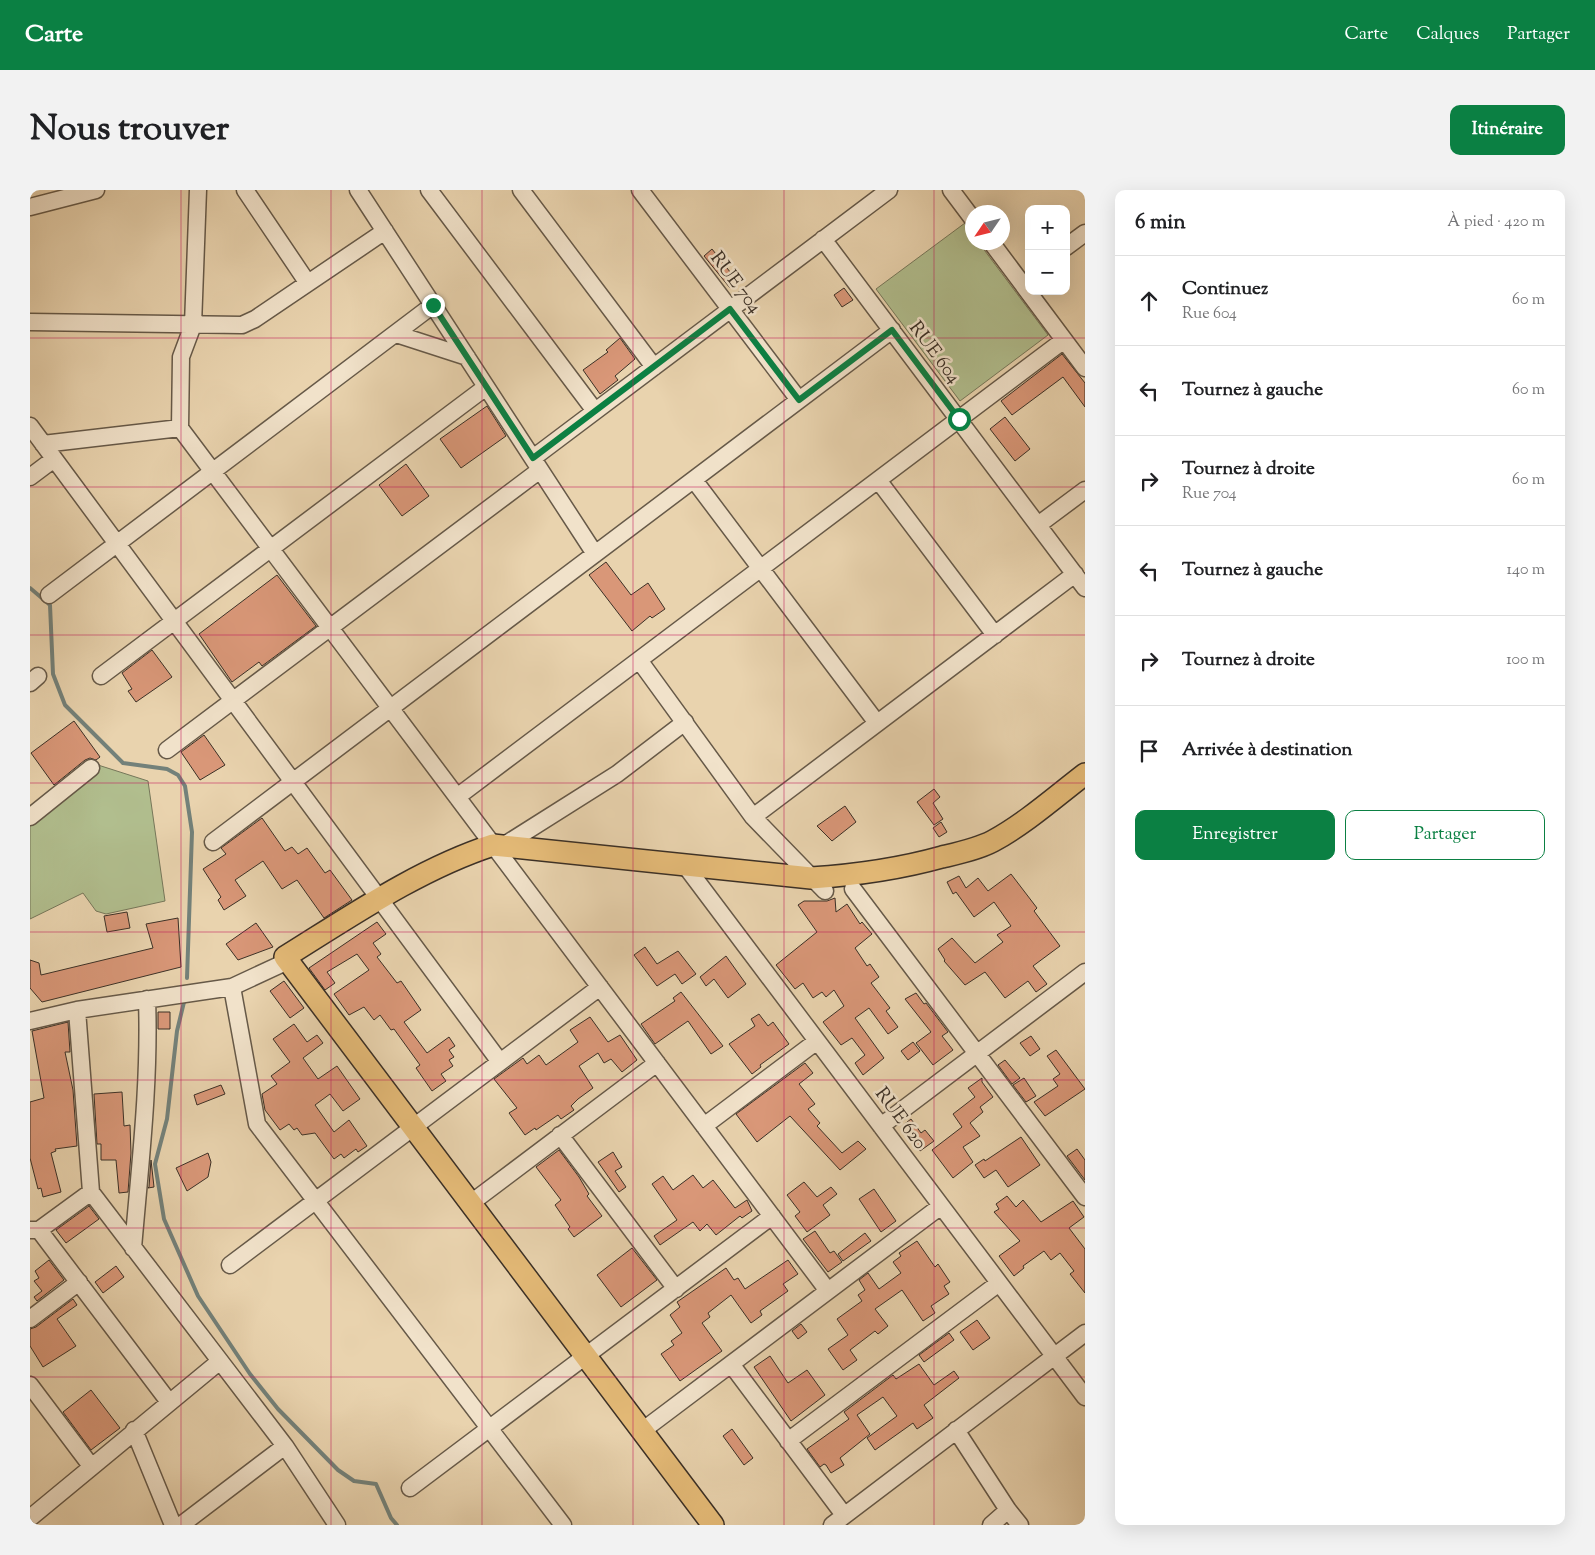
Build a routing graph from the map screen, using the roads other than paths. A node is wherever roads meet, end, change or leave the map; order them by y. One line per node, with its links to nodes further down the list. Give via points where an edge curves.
1 (96, 190): 10 (street)
2 (198, 190): 22 (street)
3 (246, 190): 18 (street)
4 (358, 190): 12 (street)
5 (429, 190): 31 (street)
6 (521, 190): 27 (street)
7 (889, 190): 14 (street)
8 (951, 190): 11 (street)
9 (648, 193): 20 (street, RUE 704)
10 (30, 207)
11 (965, 209)
12 (385, 231): 18 (street); 19 (street)
13 (1085, 233): 15 (street)
14 (823, 240): 20 (street); 23 (street, RUE 604)
15 (1070, 244)
16 (998, 250): 17 (street)
17 (1024, 278): 25 (street)
18 (307, 282): 22 (street, via 242,325)
19 (433, 305): 24 (street); 26 (street)
20 (730, 309): 27 (street); 30 (street, RUE 704)
21 (30, 322): 22 (street)
22 (193, 325): 34 (street, via 181,358)
23 (892, 330): 30 (street); 32 (street, RUE 604)
24 (396, 334): 26 (street); 38 (street)
25 (1064, 340): 28 (street); 32 (street)
26 (467, 357): 29 (street)
27 (654, 367): 31 (street)
28 (1085, 368)
29 (486, 387): 37 (street); 45 (street)
30 (799, 400): 40 (street)
31 (595, 411): 37 (street)
32 (959, 419): 41 (street); 43 (street, RUE 604)
33 (30, 426): 35 (street)
34 (180, 428): 35 (street); 38 (street)
35 (43, 444): 36 (street)
36 (54, 459): 39 (street); 44 (street)
37 (536, 464): 46 (street); 51 (street)
38 (212, 471): 44 (street); 45 (street)
39 (30, 477)
40 (694, 480): 46 (street); 47 (street)
41 (878, 480): 47 (street); 52 (street)
42 (1085, 490): 43 (street)
43 (1038, 525): 48 (street, RUE 604)
44 (116, 544): 49 (street); 50 (street)
45 (271, 549): 50 (street); 51 (street)
46 (595, 554): 56 (street)
47 (760, 568): 53 (street); 58 (street)
48 (1080, 581): 52 (street)
49 (49, 595)
50 (174, 622): 54 (street); 55 (street)
51 (330, 628): 55 (street); 56 (street)
52 (995, 635): 58 (street)
53 (639, 660): 57 (street); 64 (street)
54 (101, 676)
55 (233, 701): 59 (street); 62 (street)
56 (390, 708): 62 (street); 64 (street)
57 (685, 722): 66 (street); 68 (street, via 618,774)
58 (877, 723): 66 (street)
59 (167, 750)
60 (91, 768): 65 (street)
61 (1085, 774): 70 (main road, via 1023,822 990,842 890,871)
62 (292, 781): 67 (street); 72 (street)
63 (1085, 791): 71 (main road, via 1033,833 997,853 921,876)
64 (457, 797): 68 (street)
65 (30, 817)
66 (753, 817): 70 (street)
67 (212, 842)
68 (499, 849): 69 (main road); 72 (main road, via 462,870); 76 (street)
69 (689, 871): 70 (main road); 80 (street, RUE 620)
70 (818, 885): 71 (main road)
71 (853, 889): 81 (street)
72 (383, 904): 73 (main road); 82 (street)
73 (288, 961): 75 (street); 86 (main road)
74 (1085, 972): 81 (street)
75 (232, 987): 77 (street); 90 (street, via 257,1124)
76 (600, 987): 82 (street); 83 (street)
77 (147, 999): 78 (street); 95 (street, via 146,1076)
78 (76, 1010): 79 (street); 88 (street)
79 (33, 1016)
80 (817, 1041): 84 (street); 85 (street, RUE 620)
81 (977, 1053): 85 (street); 89 (street)
82 (500, 1062): 86 (street)
83 (657, 1063): 84 (street); 87 (street)
84 (704, 1126): 93 (street)
85 (881, 1126): 92 (street, RUE 620)
86 (414, 1127): 90 (street); 91 (main road)
87 (560, 1135): 91 (street); 99 (street)
88 (91, 1192): 94 (street); 95 (street)
89 (1085, 1197)
90 (316, 1201): 96 (street); 110 (street)
91 (471, 1203): 103 (main road)
92 (941, 1206): 98 (street, RUE 620); 100 (street)
93 (772, 1216): 99 (street); 100 (street)
94 (35, 1230): 97 (street)
95 (134, 1248): 105 (street)
96 (230, 1265)
97 (79, 1282): 101 (street); 109 (street)
98 (999, 1283): 104 (street, RUE 620); 114 (street)
99 (676, 1289): 103 (street)
100 (828, 1291): 106 (street)
101 (30, 1319)
102 (1085, 1334): 104 (street)
103 (586, 1356): 110 (street); 113 (main road)
104 (1054, 1357): 108 (street, RUE 620); 112 (street)
105 (220, 1361): 109 (street); 115 (street)
106 (731, 1364): 113 (street); 114 (street)
107 (30, 1386): 116 (street)
108 (1085, 1397)
109 (169, 1402): 111 (street)
110 (490, 1429): 117 (street); 124 (street)
111 (134, 1430): 116 (street); 121 (street)
112 (956, 1430): 119 (street); 120 (street)
113 (642, 1431): 125 (main road)
114 (788, 1441): 119 (street)
115 (285, 1446): 122 (street); 123 (street)
116 (91, 1466): 118 (street)
117 (410, 1488)
118 (30, 1518)
119 (838, 1520)
120 (1015, 1520): 126 (street)
121 (173, 1525)
122 (181, 1525)
123 (337, 1525)
124 (564, 1525)
125 (713, 1525)
126 (991, 1525)

